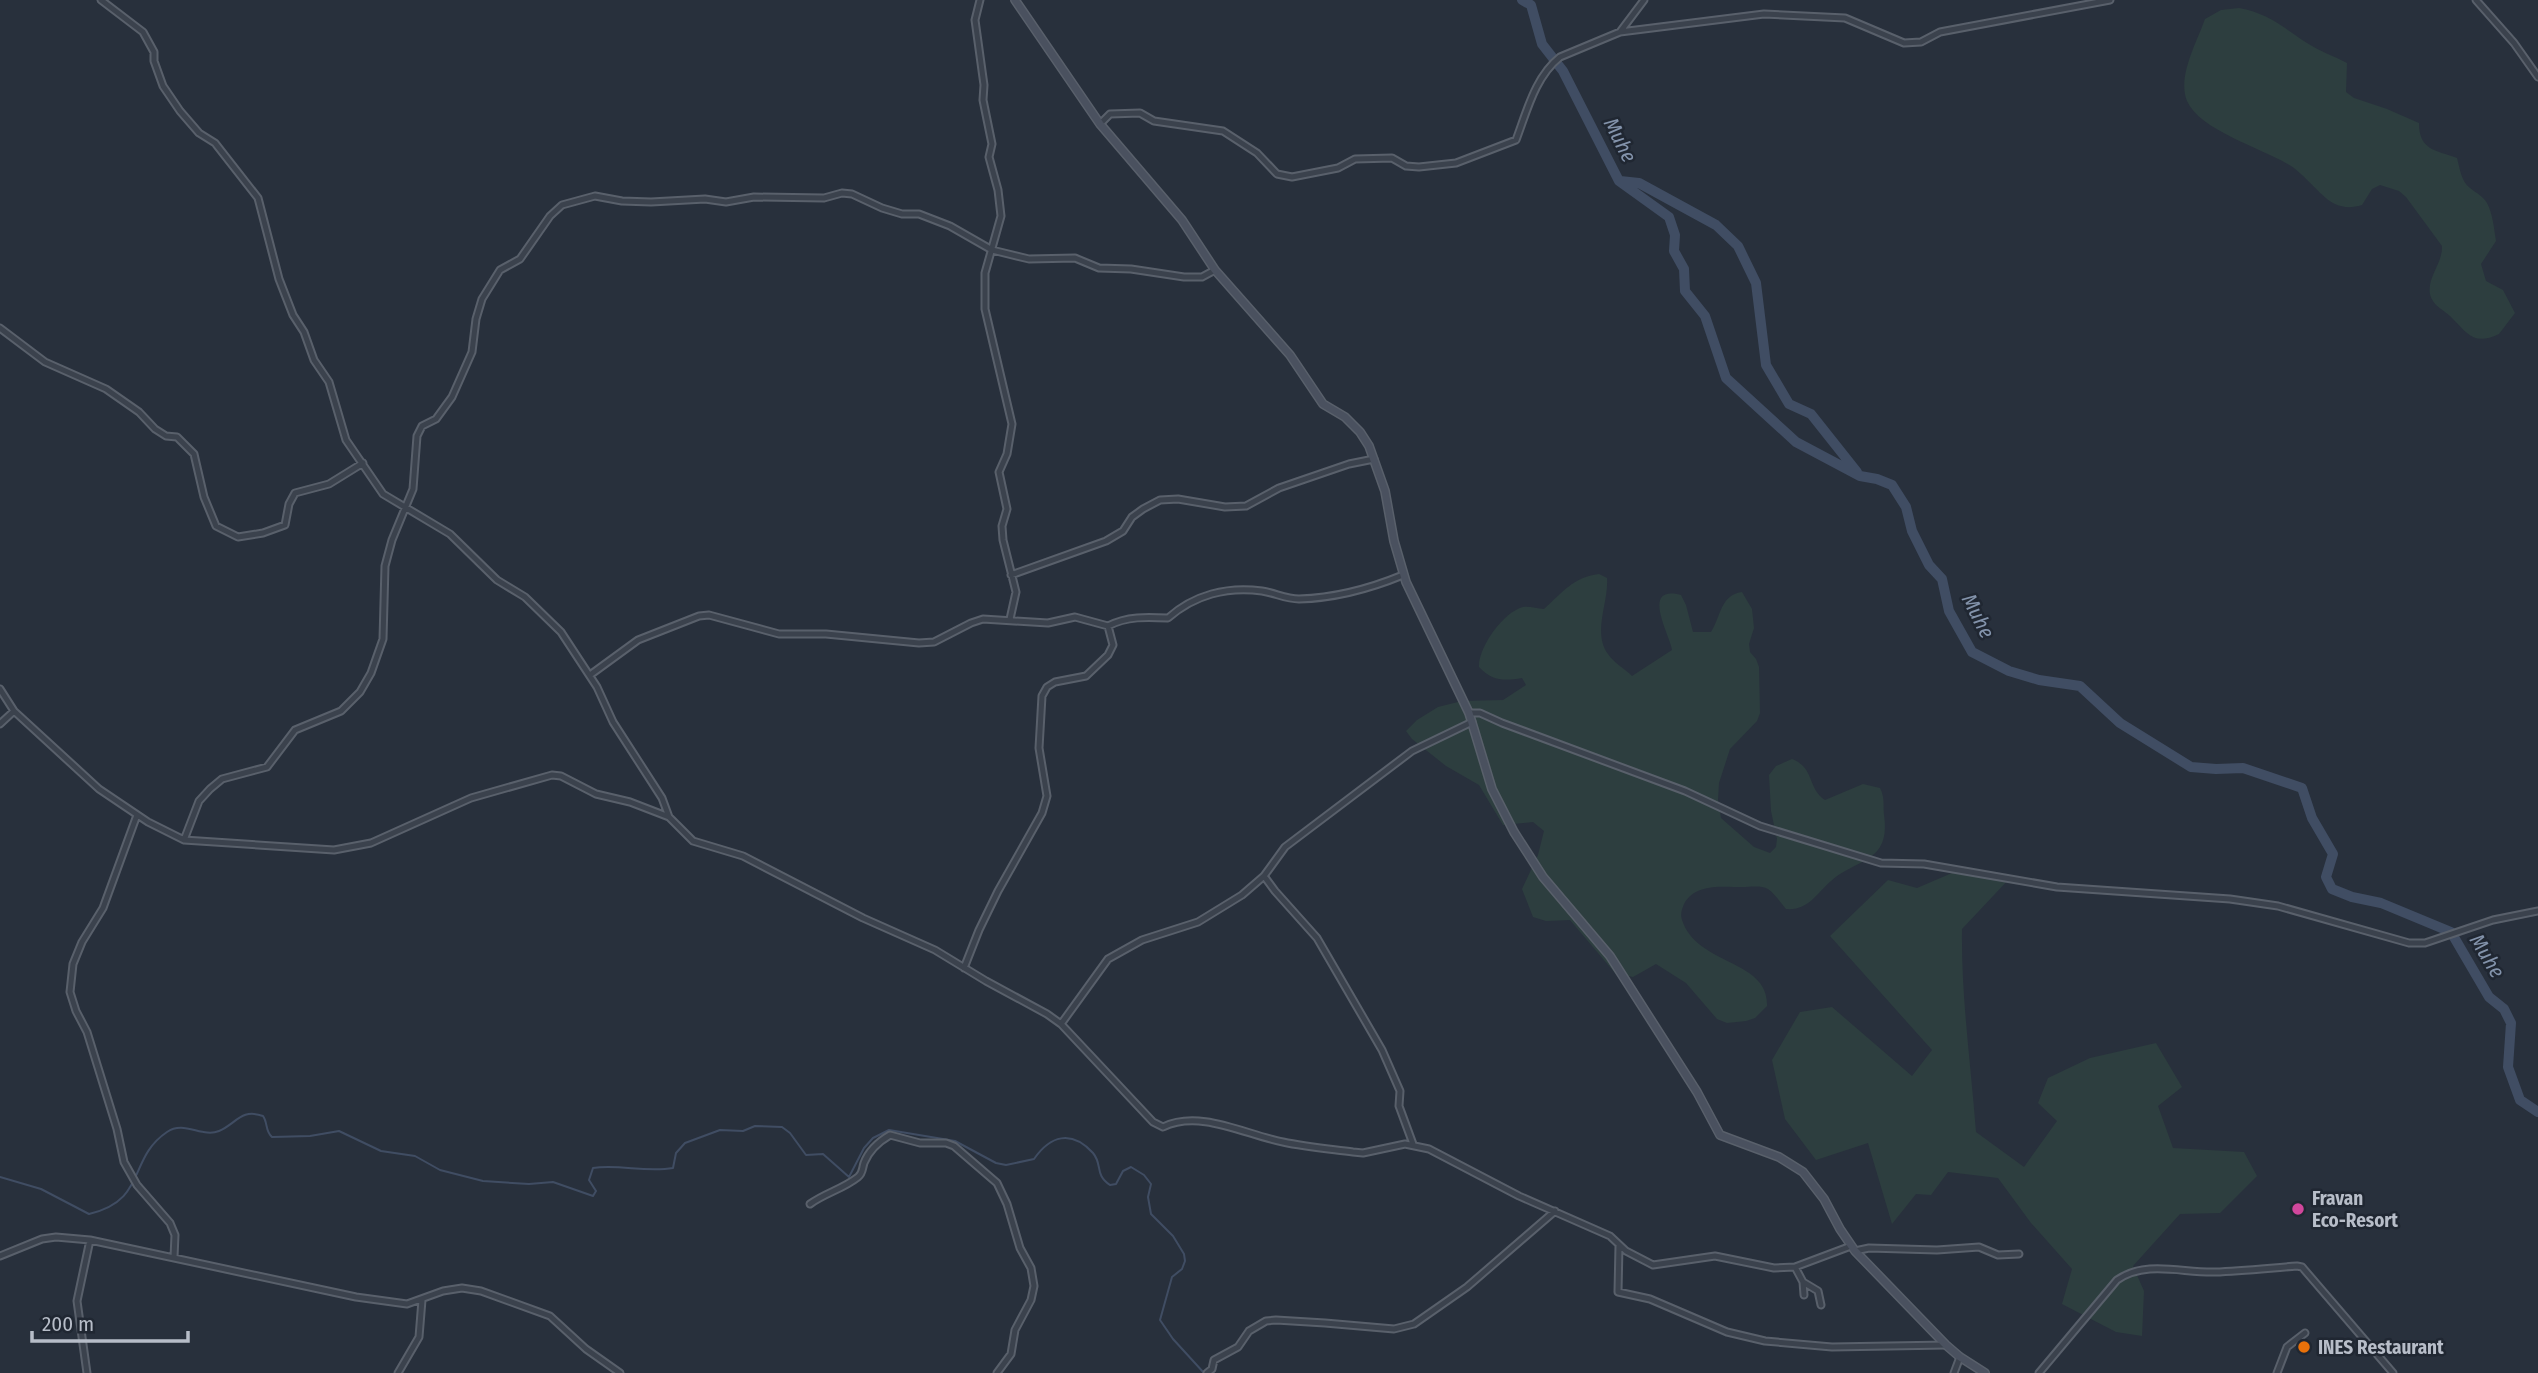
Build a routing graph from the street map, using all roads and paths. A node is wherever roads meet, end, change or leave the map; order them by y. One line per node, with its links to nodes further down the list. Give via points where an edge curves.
1 (101, 0): 14 (street, via 143,32 163,86 180,111 198,133 215,143 258,198 288,303 329,382 346,440)
2 (980, 0): 10 (street, via 975,20 992,144 989,157 1001,216)
3 (1016, 0): 9 (main road)
4 (1644, 0): 7 (street)
5 (2110, 0): 7 (street, via 1940,32 1922,42 1904,43 1845,18 1764,14)
6 (2476, 0): 8 (street)
7 (1620, 32): 9 (street, via 1553,62 1542,75 1516,140 1456,163 1419,167 1392,158 1355,159 1338,168 1292,177 1277,174 1257,153 1223,131 1154,121 1140,113 1110,114)
8 (2538, 77)
9 (1100, 124): 11 (main road, via 1182,220)
10 (992, 250): 11 (street, via 1029,259 1075,258 1099,268 1184,278 1202,277); 15 (street, via 950,226 919,214 882,208 852,194 726,202 621,201 595,195 562,205 520,259 500,270 482,299 472,352 452,397 417,436 413,489); 16 (street, via 985,273 985,309 1012,424 999,472 1007,509 1002,526)
11 (1214, 270): 13 (main road, via 1290,355 1323,404 1360,432)
12 (0, 328): 14 (street, via 45,362 106,389 155,429 177,438 194,454 216,526 238,537 285,525 295,493 329,484)
13 (1374, 459): 16 (street, via 1279,488 1246,506 1160,500 1106,541); 17 (main road)
14 (363, 463): 15 (street, via 383,494)
15 (404, 508): 20 (street, via 450,534 498,580 525,597 561,632); 28 (street, via 386,566 383,639 360,692 341,711 295,730 267,767 222,779 210,789 199,801)
16 (1011, 575): 18 (street, via 1016,592)
17 (1403, 575): 19 (street, via 1371,588 1297,599 1263,591 1225,590 1182,605 1168,618 1142,617); 23 (main road)
18 (1010, 619): 19 (street, via 1048,623 1075,617); 20 (street, via 983,619 934,642 919,643 779,634 699,616 638,640)
19 (1108, 625): 31 (street, via 1113,645 1095,669 1086,676 1055,682 1042,696 1040,748 1047,796)
20 (590, 675): 27 (street, via 613,722 662,797)
21 (0, 690): 22 (street)
22 (14, 712): 25 (street); 26 (street, via 99,789)
23 (1469, 713): 24 (main road); 30 (street, via 1480,713 1685,791 1760,827 1881,863 1924,864 2057,887 2278,906 2409,943 2425,943 2493,920)
24 (1472, 722): 29 (street, via 1412,751 1285,847); 38 (main road, via 1492,789 1514,832 1543,877 1610,956 1720,1135 1779,1157 1803,1172)
25 (0, 724)
26 (137, 815): 28 (street); 41 (street, via 103,908 73,964 70,992 87,1032 124,1161 137,1185 170,1223 175,1235)
27 (669, 817): 28 (street, via 552,775 471,798 370,843 334,850); 31 (street, via 693,841 743,856)
28 (184, 840)
29 (1264, 876): 32 (street, via 1198,922 1142,940 1108,959); 33 (street, via 1317,938 1382,1050 1400,1091 1399,1107)
30 (2538, 911)
31 (964, 968): 32 (street)
32 (1061, 1024): 33 (street, via 1153,1122 1163,1127 1176,1120 1193,1120 1283,1142 1363,1153)
33 (1413, 1144): 35 (street)
34 (810, 1204): 53 (street, via 861,1175 868,1154 890,1135 920,1143 946,1143 972,1159 997,1183 1034,1286 1015,1331 1011,1354)
35 (1555, 1211): 37 (street, via 1610,1236); 54 (street, via 1467,1287 1413,1324 1394,1329 1266,1321 1248,1331 1238,1347 1214,1360)
36 (90, 1240): 40 (street, via 42,1239); 41 (street); 50 (street, via 77,1300)
37 (1619, 1245): 42 (street, via 1653,1265 1714,1256 1774,1268); 48 (street, via 1618,1292 1650,1300 1727,1332 1832,1347)
38 (1853, 1249): 39 (street, via 1979,1247 1998,1255); 42 (street); 48 (main road)
39 (2019, 1254)
40 (0, 1256)
41 (174, 1257): 45 (street, via 356,1297 407,1304)
42 (1795, 1267): 43 (street)
43 (1803, 1282): 44 (street); 46 (street, via 1818,1291)
44 (1804, 1295)
45 (422, 1300): 51 (street, via 419,1337); 52 (street, via 462,1288 550,1316)
46 (1821, 1305)
47 (2305, 1333): 58 (street, via 2287,1347)
48 (1946, 1345): 49 (main road)
49 (1960, 1357): 55 (street); 56 (main road)
50 (87, 1373)
51 (398, 1373)
52 (620, 1373)
53 (997, 1373)
54 (1208, 1373)
55 (1954, 1373)
56 (1984, 1373)
57 (2039, 1373): 59 (street, via 2117,1280 2129,1274 2153,1268 2215,1272 2297,1266)
58 (2277, 1373)
59 (2393, 1373)

